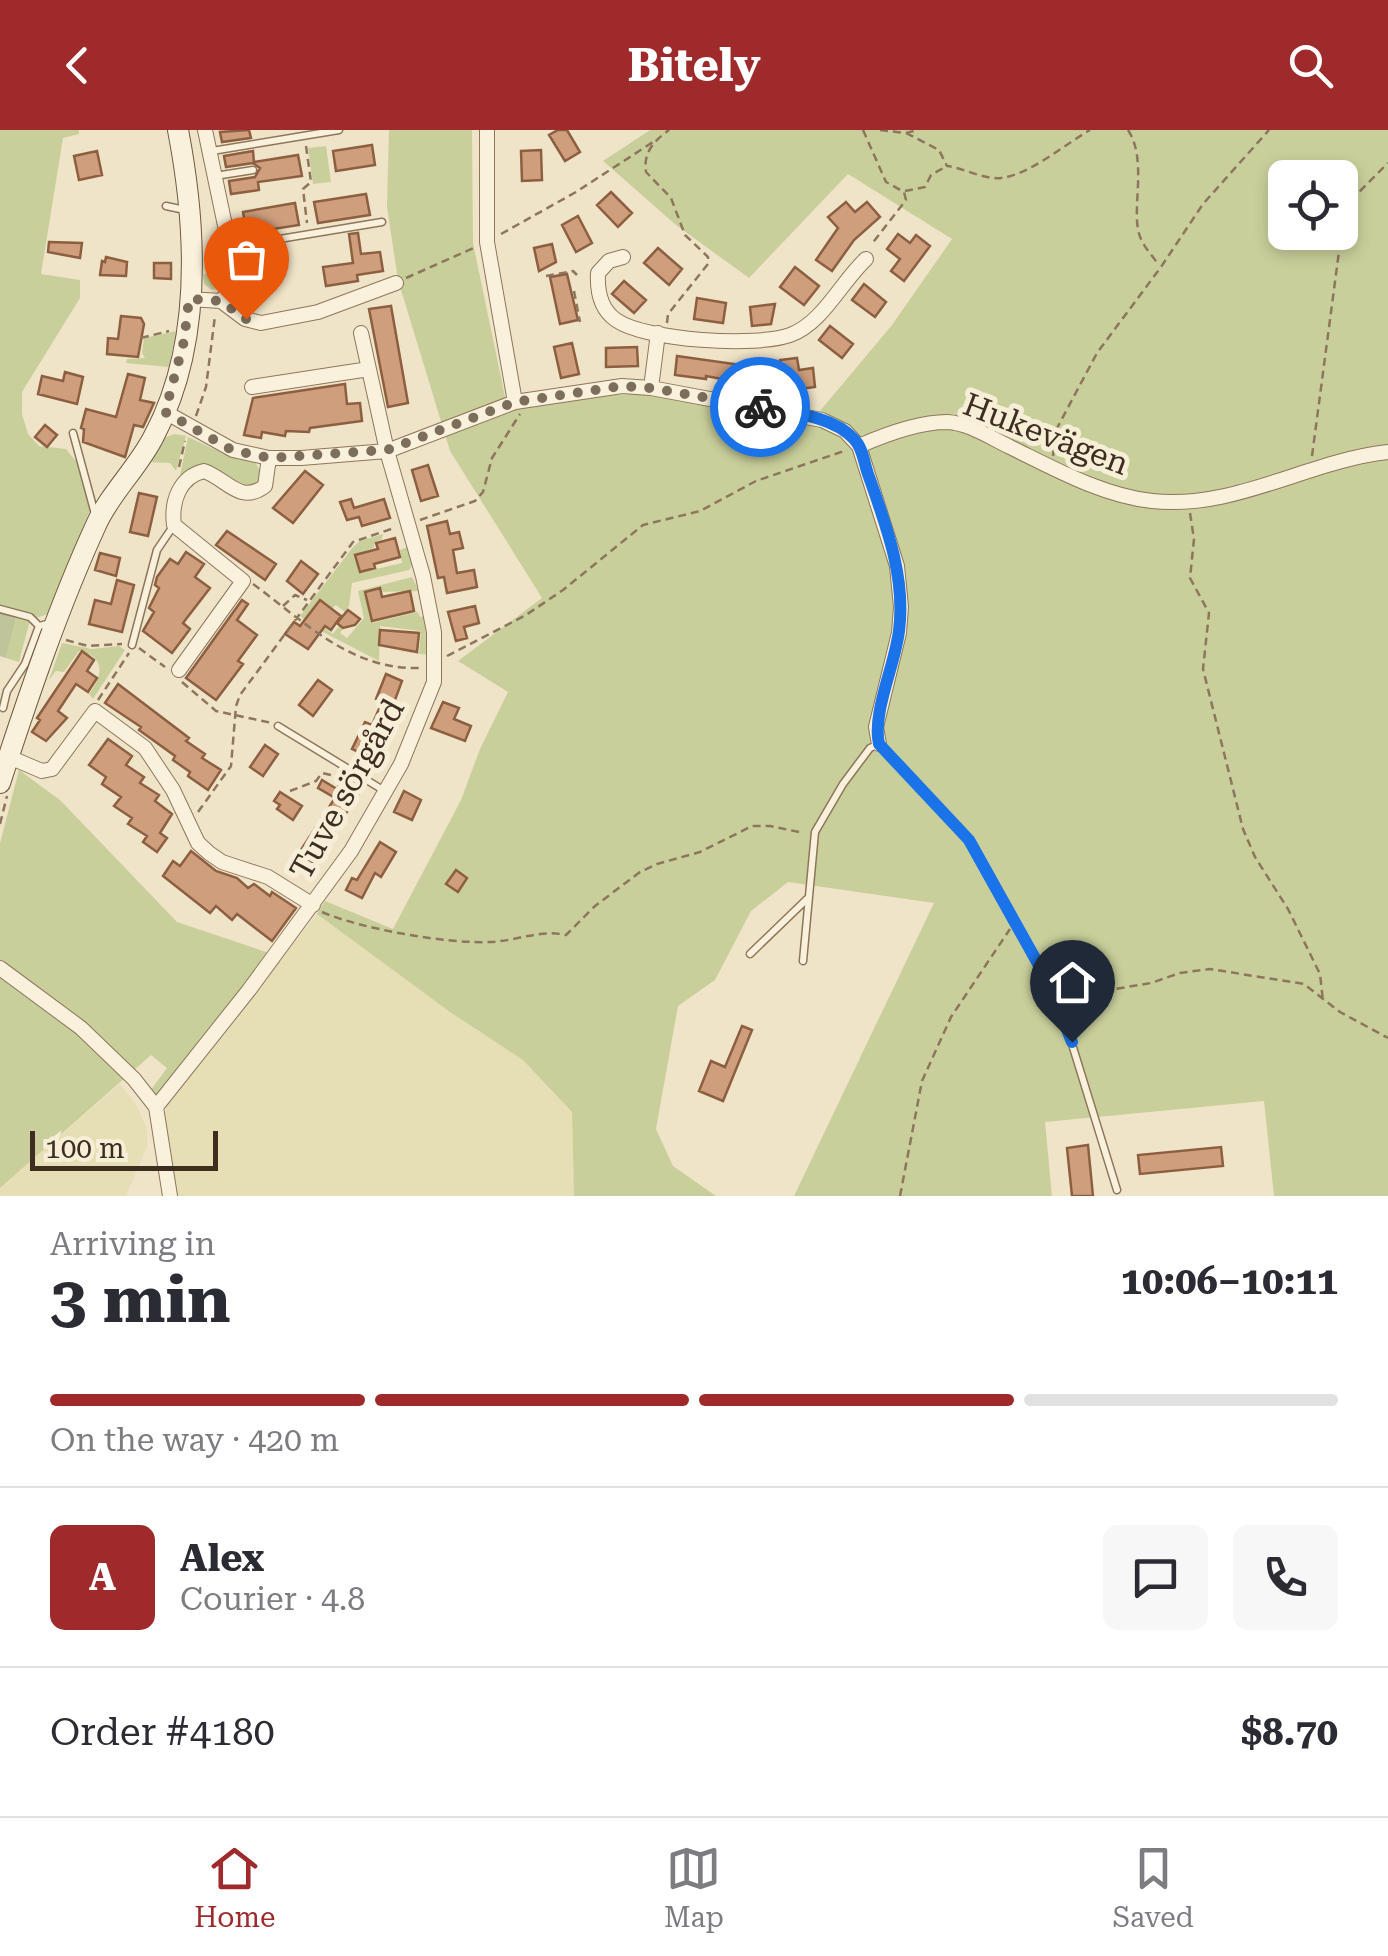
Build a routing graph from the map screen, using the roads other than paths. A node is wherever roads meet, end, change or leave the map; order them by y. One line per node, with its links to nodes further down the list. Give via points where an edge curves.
1 (178, 130): 9 (street)
2 (205, 130): 5 (street)
3 (339, 130): 5 (lane)
4 (487, 130): 22 (street, via 487,242)
5 (210, 151): 7 (street)
6 (253, 170): 7 (lane)
7 (215, 176): 11 (street)
8 (166, 206): 9 (lane)
9 (191, 213): 15 (street)
10 (382, 222): 11 (lane)
11 (230, 247): 16 (street, via 235,284)
12 (623, 257): 18 (street, via 598,273 599,296 614,319)
13 (866, 259): 18 (street, via 792,335 756,343)
14 (396, 282): 16 (street, via 318,312 260,323)
15 (189, 299): 16 (street); 23 (street)
16 (221, 301)
17 (361, 332): 19 (street, Tuve sörgård)
18 (662, 334): 21 (street)
19 (369, 369): 20 (street); 26 (street, Tuve sörgård)
20 (252, 387)
21 (651, 388): 22 (street, via 622,386); 25 (street, via 822,420)
22 (518, 402): 26 (street)
23 (165, 412): 28 (street, via 232,450); 29 (street)
24 (73, 433): 29 (lane)
25 (860, 446): 27 (street, Hukevägen, via 946,422 1123,494 1190,502); 38 (street, via 897,566 901,607 876,726)
26 (387, 450): 28 (street); 41 (street, Tuve sörgård, via 434,628 437,663 427,706)
27 (1388, 452)
28 (269, 458): 30 (street, via 264,486 252,494 204,471 188,477)
29 (97, 522): 32 (street)
30 (174, 526): 33 (lane, via 157,550); 34 (street, via 244,580)
31 (0, 608): 32 (lane)
32 (48, 625): 35 (lane); 36 (street)
33 (132, 645)
34 (179, 670)
35 (1, 708): 36 (lane)
36 (24, 714): 39 (street)
37 (278, 726): 41 (lane)
38 (879, 744): 42 (lane, via 843,784 815,832); 48 (lane, via 969,840 1046,978)
39 (8, 758): 40 (street); 43 (street, via 52,769 94,711 145,748 209,853 268,877)
40 (0, 783)
41 (385, 790): 43 (street, Tuve sörgård)
42 (808, 898): 44 (lane); 45 (lane)
43 (313, 906): 47 (street, Tuve sörgård)
44 (750, 954)
45 (803, 961)
46 (0, 968): 47 (street, via 80,1028)
47 (156, 1107): 49 (street)
48 (1117, 1190)
49 (170, 1196)

